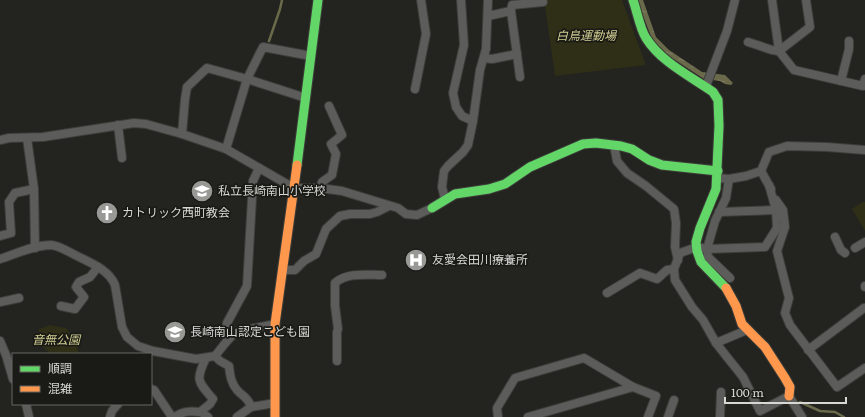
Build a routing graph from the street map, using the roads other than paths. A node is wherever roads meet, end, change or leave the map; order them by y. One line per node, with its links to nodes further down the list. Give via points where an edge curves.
1 (318, 0): 16 (street)
2 (421, 0): 23 (street, via 426,34)
3 (461, 0): 26 (street, via 464,45 453,92 456,107 462,116)
4 (488, 0): 11 (street)
5 (633, 0): 22 (street, via 645,37 655,50)
6 (735, 0): 22 (street, via 727,31)
7 (772, 0): 14 (street)
8 (806, 0): 14 (street, via 810,27)
9 (543, 2): 10 (street, via 512,5)
10 (512, 11): 11 (street); 15 (street)
11 (488, 16): 17 (street)
12 (849, 41): 21 (street, via 850,49)
13 (748, 42): 14 (street)
14 (779, 51): 21 (street, via 794,70)
15 (517, 54): 17 (street); 18 (street)
16 (311, 56): 19 (street, via 263,47); 24 (street)
17 (484, 58): 26 (street)
18 (520, 77)
19 (247, 79): 24 (street); 28 (street, via 207,68 187,87); 32 (street)
20 (865, 79): 21 (street, via 863,86)
21 (841, 81)
22 (706, 86): 37 (street, via 718,100)
23 (415, 88)
24 (306, 98): 40 (street)
25 (329, 106): 41 (street, via 342,135 331,144 336,154 332,175 322,182)
26 (473, 121): 43 (street, via 468,144 444,171 442,187)
27 (118, 125): 28 (street, via 146,124); 29 (street); 34 (street)
28 (182, 134): 32 (street)
29 (27, 138): 30 (street); 42 (street)
30 (0, 139)
31 (614, 145): 37 (street, via 632,149 662,165); 43 (street, via 583,144 549,158 505,184 455,194); 57 (street, via 617,161 627,173 674,209)
32 (226, 149): 35 (street)
33 (865, 150): 36 (street, via 787,146 769,152)
34 (122, 158)
35 (259, 168): 40 (street); 70 (street, via 253,180 247,286 227,323)
36 (761, 171): 38 (street); 39 (street)
37 (717, 174): 38 (street); 51 (street, via 716,189 700,228)
38 (729, 180): 47 (street, via 726,198)
39 (770, 185): 46 (street); 73 (street, via 783,210 785,227 777,251 789,298 785,313 790,325)
40 (294, 188): 41 (street); 60 (street)
41 (320, 188): 44 (street, via 342,191)
42 (34, 189): 48 (street, via 16,193 9,202 11,232); 52 (street)
43 (445, 199): 45 (street)
44 (389, 206): 45 (street, via 398,208 406,214 417,215); 60 (street, via 370,214 340,216 326,229 316,254 295,270)
45 (432, 208)
46 (776, 210): 47 (street); 54 (street, via 777,228 766,247)
47 (719, 212): 54 (street)
48 (0, 236)
49 (835, 237): 55 (street, via 841,250)
50 (865, 242): 53 (street)
51 (697, 246): 54 (street); 57 (street, via 680,254); 69 (street, via 701,262 727,289)
52 (35, 248): 56 (street); 58 (street, via 51,245 62,248)
53 (856, 248)
54 (707, 249): 62 (street, via 708,257)
55 (845, 252)
56 (0, 259)
57 (678, 260): 59 (street)
58 (98, 267): 66 (street, via 90,277 79,282 76,287 84,297 75,309); 74 (street, via 113,280 122,327 127,336 138,346)
59 (674, 269): 63 (street, via 667,270 657,279 640,272); 72 (street, via 675,280)
60 (283, 270): 68 (street)
61 (382, 275): 77 (street, via 347,276 335,283)
62 (730, 278)
63 (607, 293)
64 (19, 298): 65 (street)
65 (0, 302)
66 (61, 306)
67 (864, 308): 73 (street)
68 (275, 324): 70 (street, via 236,332); 85 (street)
69 (747, 330): 72 (street); 83 (street, via 765,347 785,378 790,387)
70 (227, 340): 75 (street)
71 (0, 341): 79 (street)
72 (716, 342): 90 (street, via 744,376)
73 (808, 350): 78 (street, via 836,387)
74 (152, 353): 76 (street)
75 (215, 356): 76 (street); 88 (street, via 229,366 230,378 249,400)
76 (206, 358): 89 (street, via 200,370 200,384 213,399)
77 (338, 360)
78 (865, 368)
79 (12, 376)
80 (633, 387): 97 (street, via 584,358 515,378 497,408); 98 (street); 99 (street, via 656,396)
81 (152, 389): 91 (street)
82 (721, 392): 101 (street)
83 (789, 396): 90 (street); 102 (street)
84 (674, 400): 100 (street)
85 (275, 403): 88 (street); 96 (street)
86 (26, 405): 92 (street)
87 (117, 405): 93 (street)
88 (251, 407): 95 (street)
89 (201, 412): 91 (street, via 189,411); 94 (street)
90 (760, 414)
91 (177, 416)
92 (29, 417)
93 (110, 417)
94 (208, 417)
95 (236, 417)
96 (276, 417)
97 (498, 417)
98 (528, 417)
99 (648, 417)
100 (668, 417)
101 (720, 417)
102 (802, 417)

